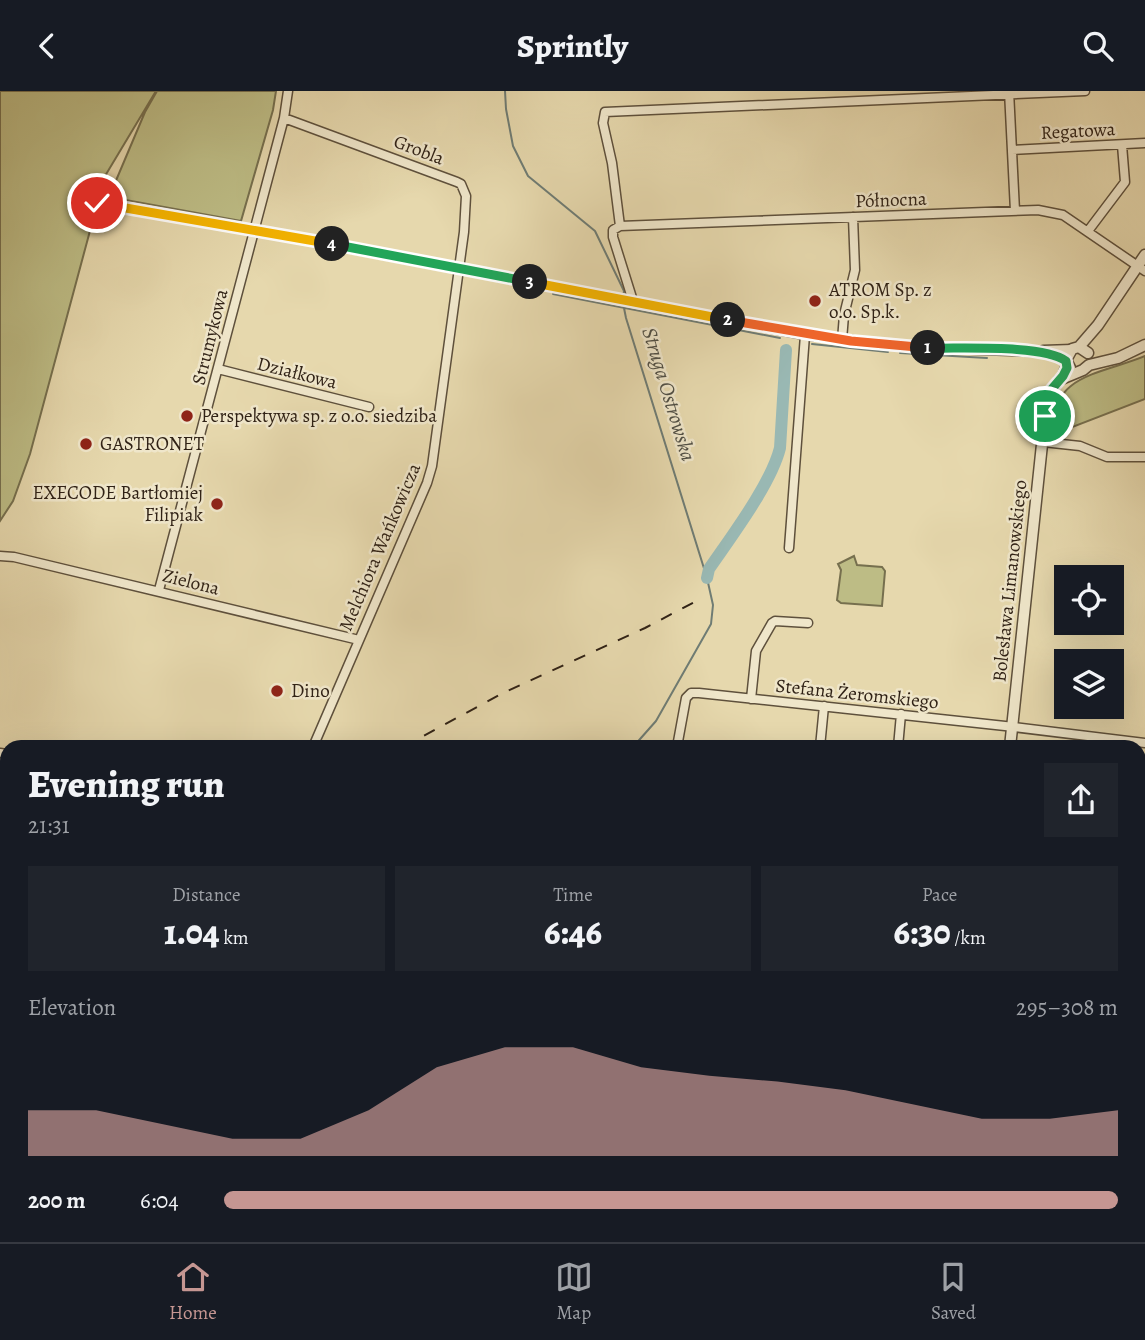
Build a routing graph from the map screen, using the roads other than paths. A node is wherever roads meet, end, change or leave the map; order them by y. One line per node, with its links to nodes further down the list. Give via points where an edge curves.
1 (288, 91): 4 (street, Strumykowa)
2 (1085, 91): 3 (street)
3 (1009, 93): 7 (street); 11 (street, via 605,112)
4 (284, 118): 12 (street, Strumykowa); 15 (street, Grobla, via 461,184 466,202)
5 (1145, 143): 6 (street, Regatowa)
6 (1122, 145): 7 (street, Regatowa); 13 (street, via 1125,181)
7 (1012, 150): 9 (street)
8 (97, 203): 12 (street)
9 (1015, 211): 10 (street, Północna); 13 (street, Północna, via 1063,215)
10 (853, 217): 11 (street, Północna); 19 (street, via 855,271)
11 (620, 226): 17 (street, via 613,230 613,237)
12 (254, 230): 15 (street); 26 (street, Strumykowa)
13 (1088, 232): 16 (street, Północna)
14 (1145, 255): 16 (street)
15 (460, 268): 17 (street); 35 (street, Melchiora Wańkowicza, via 432,466)
16 (1141, 268): 21 (street)
17 (633, 301): 18 (street)
18 (805, 335): 19 (street); 31 (street)
19 (842, 340): 22 (street)
20 (1145, 345): 23 (street)
21 (1080, 350): 22 (street); 23 (street); 24 (street, Bolesława Limanowskiego, via 1067,356); 25 (street)
22 (1037, 352): 24 (street, via 1057,355)
23 (1130, 353): 25 (street)
24 (1067, 363): 25 (street, via 1072,370); 27 (street, Bolesława Limanowskiego)
25 (1084, 368): 27 (street)
26 (218, 369): 28 (street, Działkowa); 33 (street, Strumykowa)
27 (1059, 380): 29 (street, Bolesława Limanowskiego, via 1048,400)
28 (369, 407)
29 (1043, 442): 30 (street, via 1080,446 1107,457); 39 (street, Bolesława Limanowskiego)
30 (1145, 457)
31 (789, 548)
32 (0, 556): 33 (street, Zielona)
33 (159, 590): 35 (street, Zielona)
34 (808, 623): 36 (street, via 772,623 756,652)
35 (359, 640): 40 (street, Melchiora Wańkowicza)
36 (751, 699): 37 (street, Stefana Żeromskiego); 41 (street, Stefana Żeromskiego, via 691,693 686,698)
37 (824, 706): 38 (street, Stefana Żeromskiego); 42 (street)
38 (901, 714): 39 (street, Stefana Żeromskiego); 43 (street)
39 (1012, 727): 44 (street, Bolesława Limanowskiego); 45 (street, Stefana Żeromskiego)
40 (316, 740)
41 (678, 740)
42 (821, 740)
43 (899, 740)
44 (1011, 740)
45 (1120, 740)

